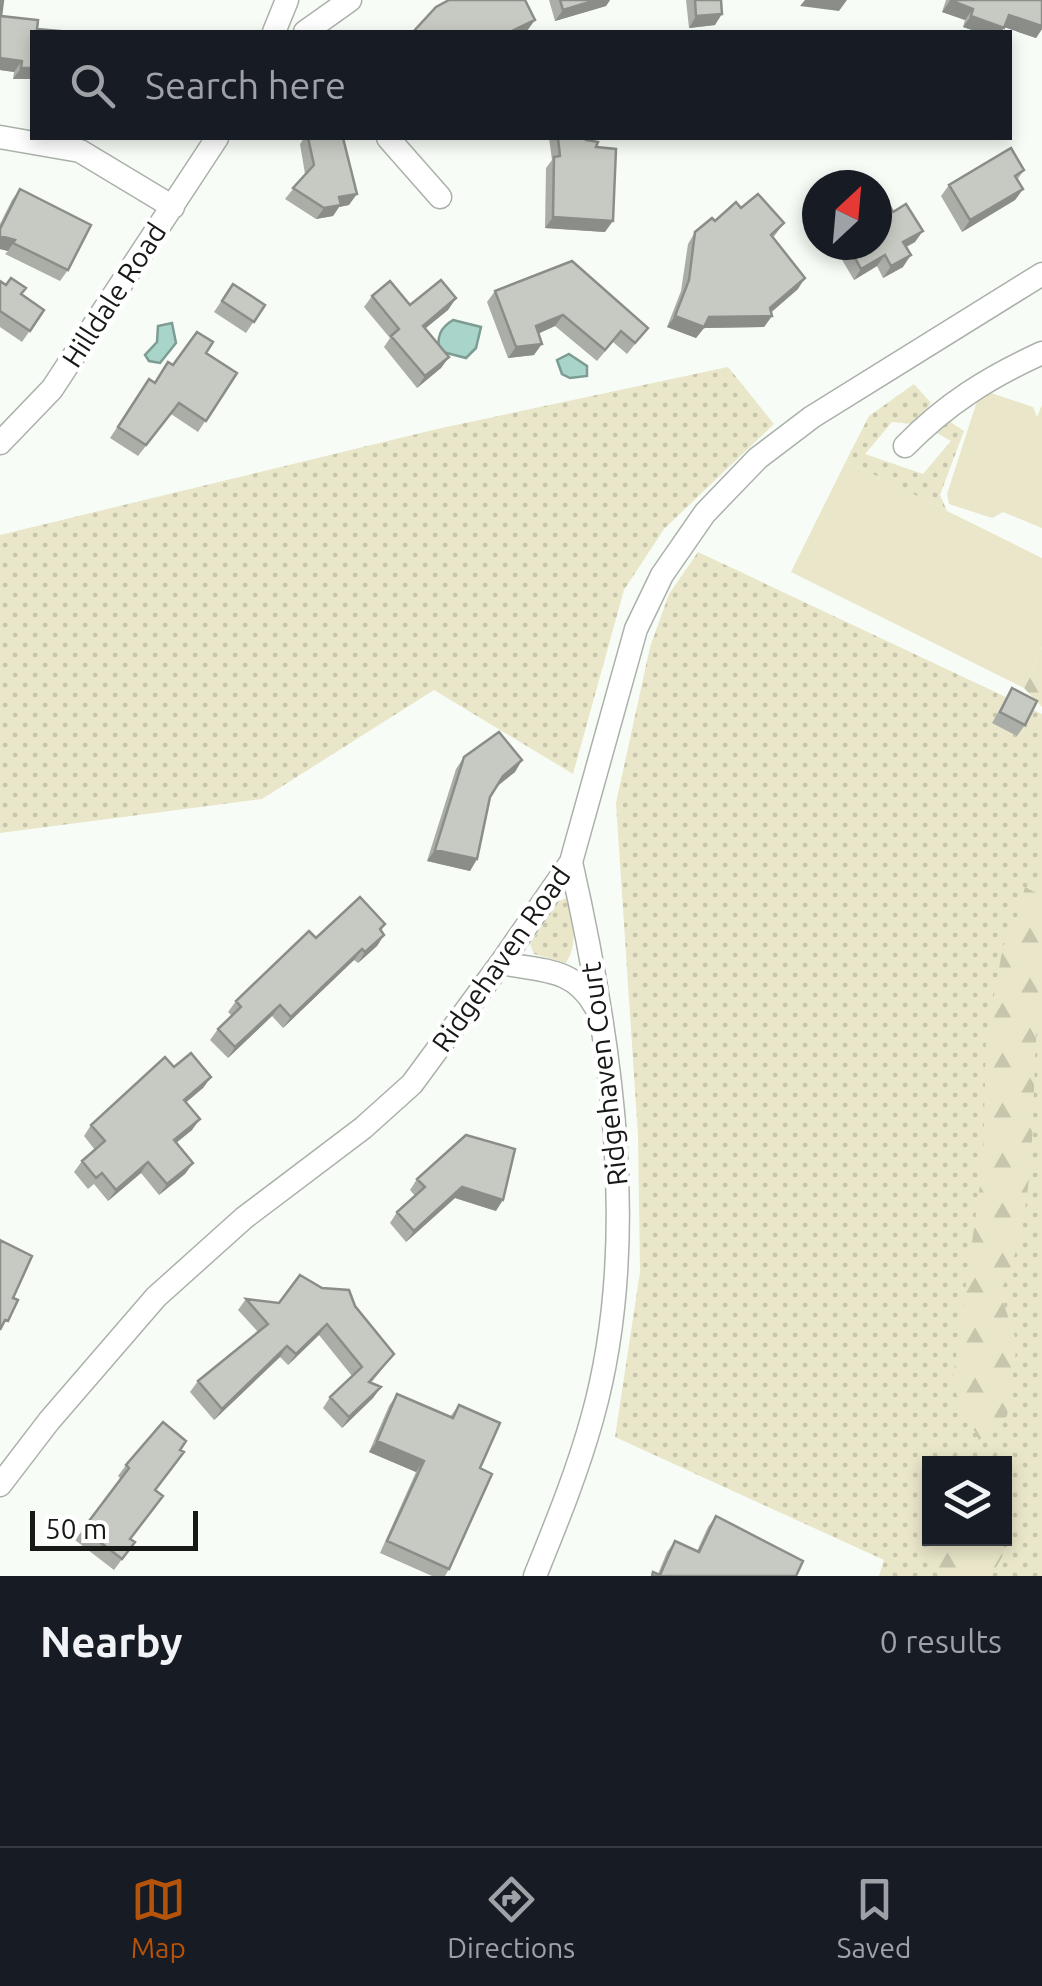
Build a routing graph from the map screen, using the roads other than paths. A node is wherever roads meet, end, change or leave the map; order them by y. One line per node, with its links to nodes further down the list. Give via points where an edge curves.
1 (287, 0): 3 (street)
2 (350, 0): 4 (street)
3 (275, 30)
4 (308, 30)
5 (0, 137): 9 (street, via 80,151)
6 (216, 140): 9 (street, Hilldale Road)
7 (390, 140): 8 (street)
8 (440, 198)
9 (173, 206): 12 (street, Hilldale Road, via 52,390)
10 (1042, 274): 14 (street, Ridgehaven Road, via 812,417 758,458 705,513 662,575 636,629)
11 (1042, 354): 13 (street, via 940,410)
12 (0, 443)
13 (906, 446)
14 (571, 862): 15 (street, Ridgehaven Road); 16 (street, Ridgehaven Court)
15 (501, 964): 16 (street, via 566,975 586,990); 17 (street, Ridgehaven Road, via 412,1084 156,1297)
16 (597, 1010): 18 (street, Ridgehaven Court, via 620,1181 615,1295 593,1417)
17 (0, 1485)
18 (534, 1576)

